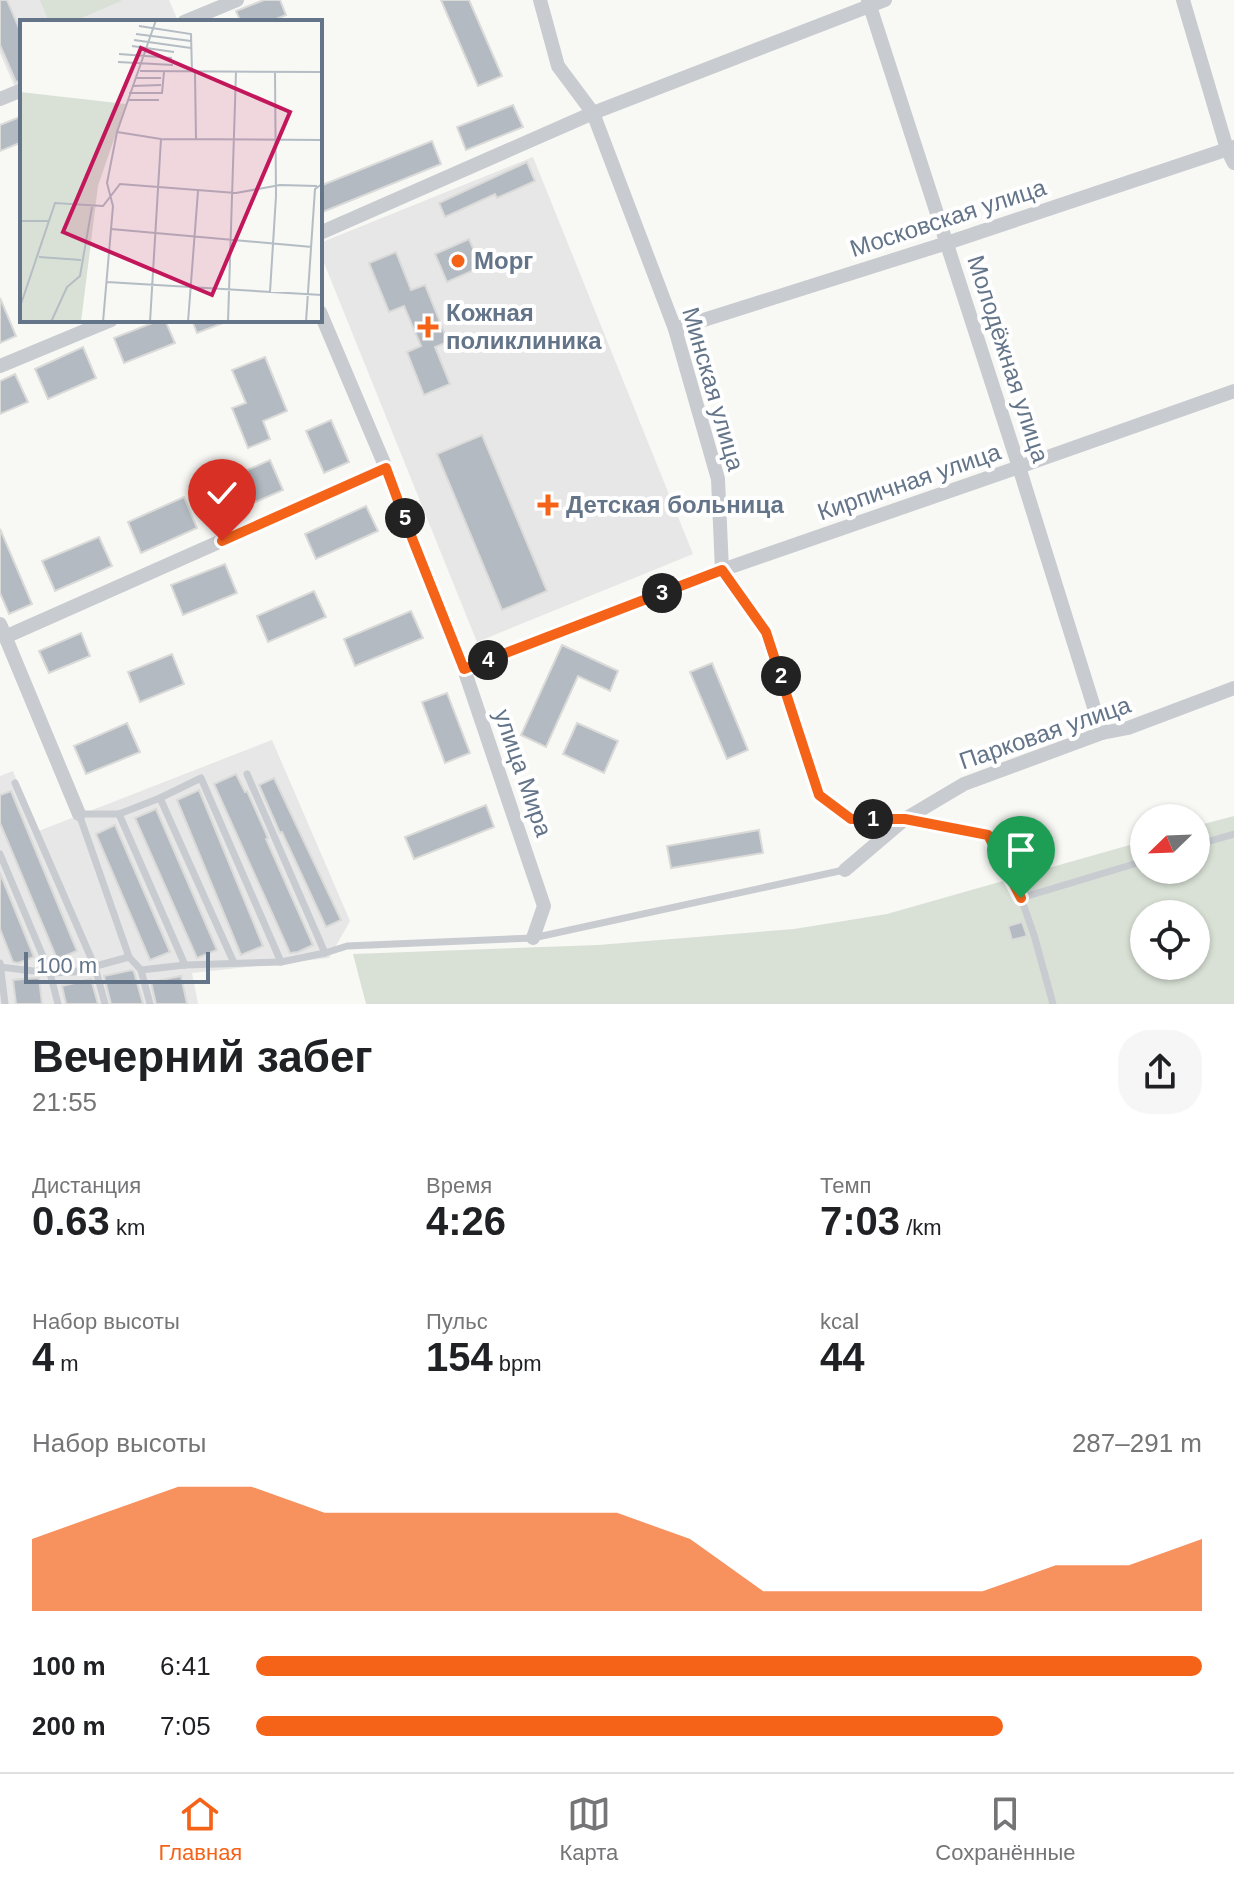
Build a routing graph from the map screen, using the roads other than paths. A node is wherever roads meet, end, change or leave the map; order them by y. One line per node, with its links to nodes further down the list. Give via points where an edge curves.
1 (194, 0): 7 (street)
2 (237, 0): 7 (street)
3 (540, 0): 10 (street, Минская улица, via 558,66)
4 (885, 0): 6 (street)
5 (1183, 0): 11 (street)
6 (869, 3): 10 (street); 14 (street, Молодёжная улица)
7 (201, 19)
8 (20, 91): 9 (street)
9 (0, 99)
10 (593, 113): 13 (street); 17 (street, Минская улица)
11 (1231, 148): 12 (street); 14 (street, Московская улица)
12 (1234, 163)
13 (322, 232)
14 (947, 243): 17 (street, Московская улица); 20 (street, Молодёжная улица)
15 (322, 317): 21 (street, улица Мира)
16 (106, 322): 18 (street)
17 (675, 329): 22 (street, Минская улица, via 718,479)
18 (0, 366)
19 (1234, 391): 20 (street, Кирпичная улица)
20 (1019, 467): 22 (street, Кирпичная улица); 26 (street, Молодёжная улица)
21 (386, 468): 23 (street); 24 (street, улица Мира)
22 (722, 570): 24 (street, Кирпичная улица); 32 (street, via 766,632 819,795 851,819)
23 (4, 643): 30 (street)
24 (464, 669): 39 (street, улица Мира, via 544,906)
25 (1234, 688): 26 (street, Парковая улица)
26 (1102, 733): 32 (street, Парковая улица, via 964,784)
27 (247, 774): 40 (lane)
28 (15, 783): 46 (lane)
29 (160, 798): 31 (lane); 42 (lane, via 201,778); 43 (lane)
30 (79, 814): 31 (lane); 41 (lane)
31 (119, 814): 45 (lane)
32 (905, 819): 37 (street, Парковая улица); 38 (lane, via 988,835)
33 (1234, 834): 34 (lane)
34 (1210, 841)
35 (0, 854): 48 (lane)
36 (1130, 865): 38 (lane)
37 (845, 870): 39 (lane)
38 (1021, 898): 53 (lane)
39 (533, 938): 40 (lane, via 347,946)
40 (325, 953): 42 (lane)
41 (129, 957): 46 (lane); 47 (lane)
42 (281, 962): 43 (lane)
43 (234, 963): 45 (lane)
44 (0, 965): 48 (lane); 49 (lane)
45 (185, 965): 47 (lane)
46 (95, 967): 48 (lane); 51 (lane)
47 (141, 970): 52 (lane)
48 (50, 973): 50 (lane)
49 (5, 1004)
50 (58, 1004)
51 (105, 1004)
52 (150, 1004)
53 (1053, 1004)

